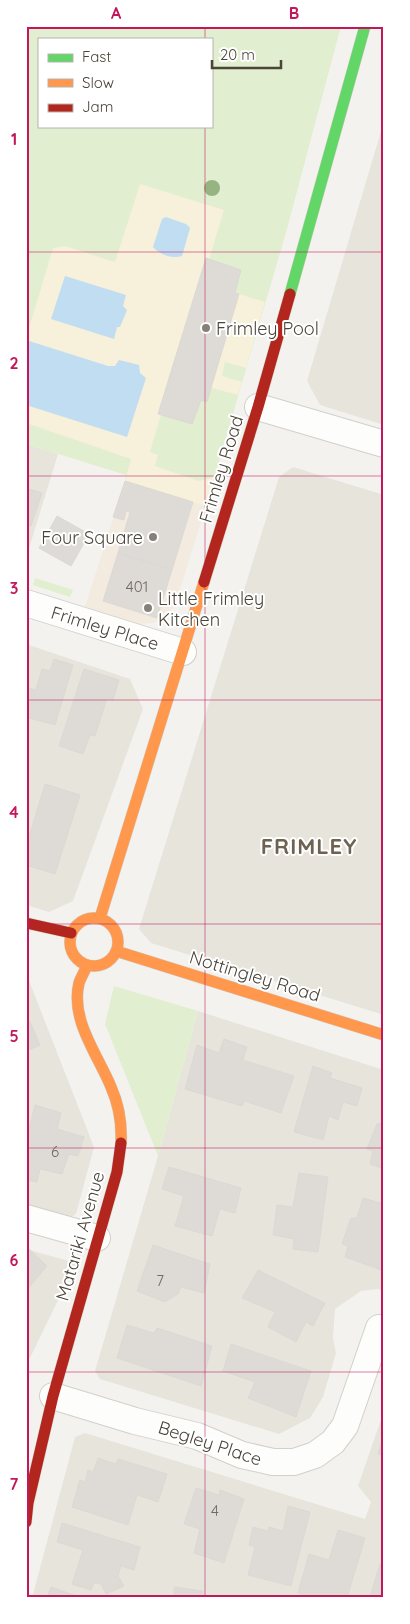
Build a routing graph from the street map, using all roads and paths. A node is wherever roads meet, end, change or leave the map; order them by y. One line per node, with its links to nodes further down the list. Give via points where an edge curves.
1 (365, 26): 2 (street, Frimley Road)
2 (258, 407): 3 (street); 5 (street, Frimley Road)
3 (384, 444)
4 (26, 603): 5 (street, Frimley Place)
5 (183, 652): 6 (street, Frimley Road)
6 (100, 918): 8 (street, via 82,920); 9 (street, via 116,931)
7 (26, 923): 8 (street)
8 (71, 934): 10 (street, via 72,953)
9 (116, 951): 10 (street, via 105,964); 11 (street, Nottingley Road)
10 (87, 965): 13 (street, Matariki Avenue, via 80,983 81,1016 117,1101 122,1126 117,1172)
11 (384, 1035)
12 (26, 1218): 13 (street)
13 (97, 1238): 15 (street, Matariki Avenue)
14 (379, 1328): 15 (street, Begley Place, via 345,1426 333,1442 315,1455 294,1462 273,1462 242,1455 197,1436)
15 (53, 1396): 16 (street, Matariki Avenue)
16 (26, 1522)

